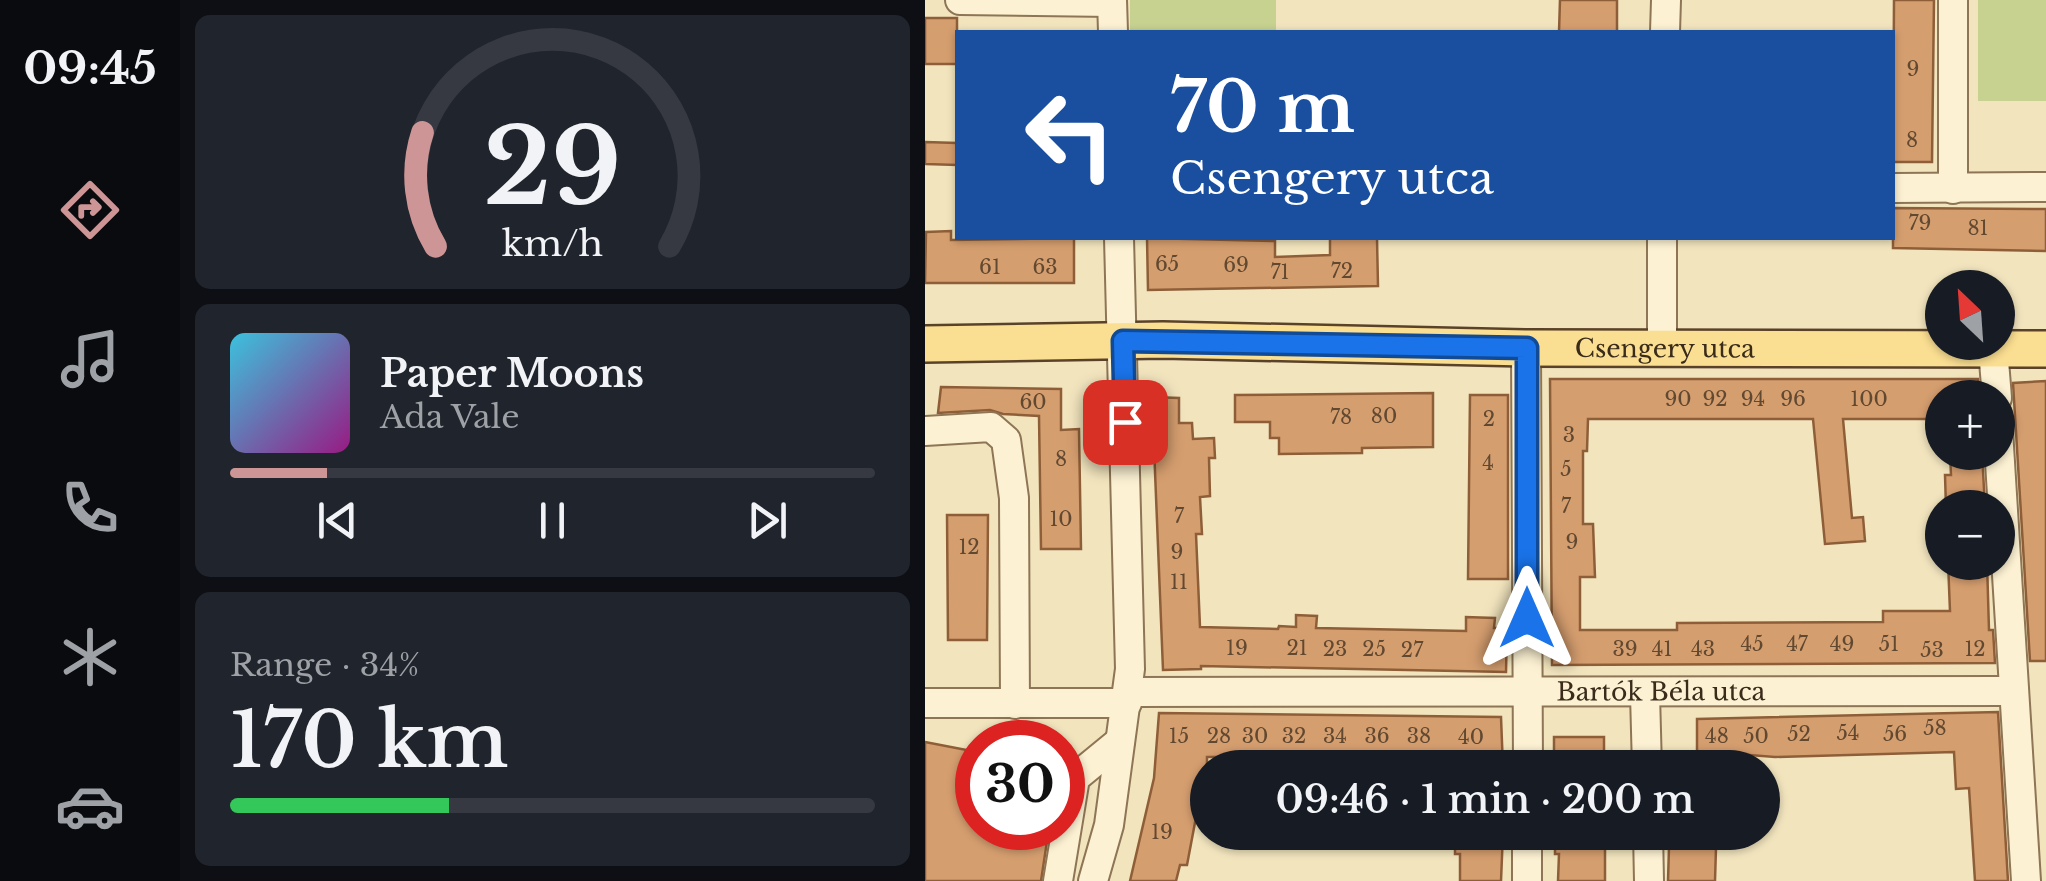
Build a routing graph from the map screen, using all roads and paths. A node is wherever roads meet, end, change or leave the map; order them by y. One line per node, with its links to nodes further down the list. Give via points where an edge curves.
1 (960, 0): 4 (street)
2 (1666, 0): 6 (street)
3 (1953, 0): 9 (street)
4 (1112, 1): 5 (street)
5 (1113, 30)
6 (1665, 30)
7 (2046, 187): 9 (street)
8 (1895, 188): 9 (street)
9 (1953, 189)
10 (1119, 240): 12 (street)
11 (1662, 240): 15 (street)
12 (1123, 341): 13 (main road, Csengery utca); 14 (main road, Csengery utca); 24 (street)
13 (925, 344)
14 (1527, 348): 15 (main road, Csengery utca); 22 (street)
15 (1663, 348): 16 (main road, Csengery utca)
16 (1925, 349)
17 (2015, 349): 18 (main road, Csengery utca)
18 (2046, 349)
19 (925, 431): 26 (street, via 991,427 1006,440 1014,498)
20 (2000, 470): 21 (street)
21 (2014, 691): 23 (street, Bartók Béla utca); 36 (street)
22 (1528, 692): 23 (street, Bartók Béla utca); 24 (street, Bartók Béla utca); 28 (street)
23 (1645, 694): 29 (street)
24 (1128, 698): 26 (street, Bartók Béla utca); 27 (street)
25 (925, 703): 26 (street, Bartók Béla utca)
26 (1015, 704)
27 (1120, 742): 32 (street, via 1075,778); 33 (street, via 1109,825)
28 (1528, 750)
29 (1647, 750)
30 (1527, 850): 34 (street)
31 (1648, 850): 35 (street)
32 (1057, 881)
33 (1093, 881)
34 (1527, 881)
35 (1649, 881)
36 (2025, 881)

